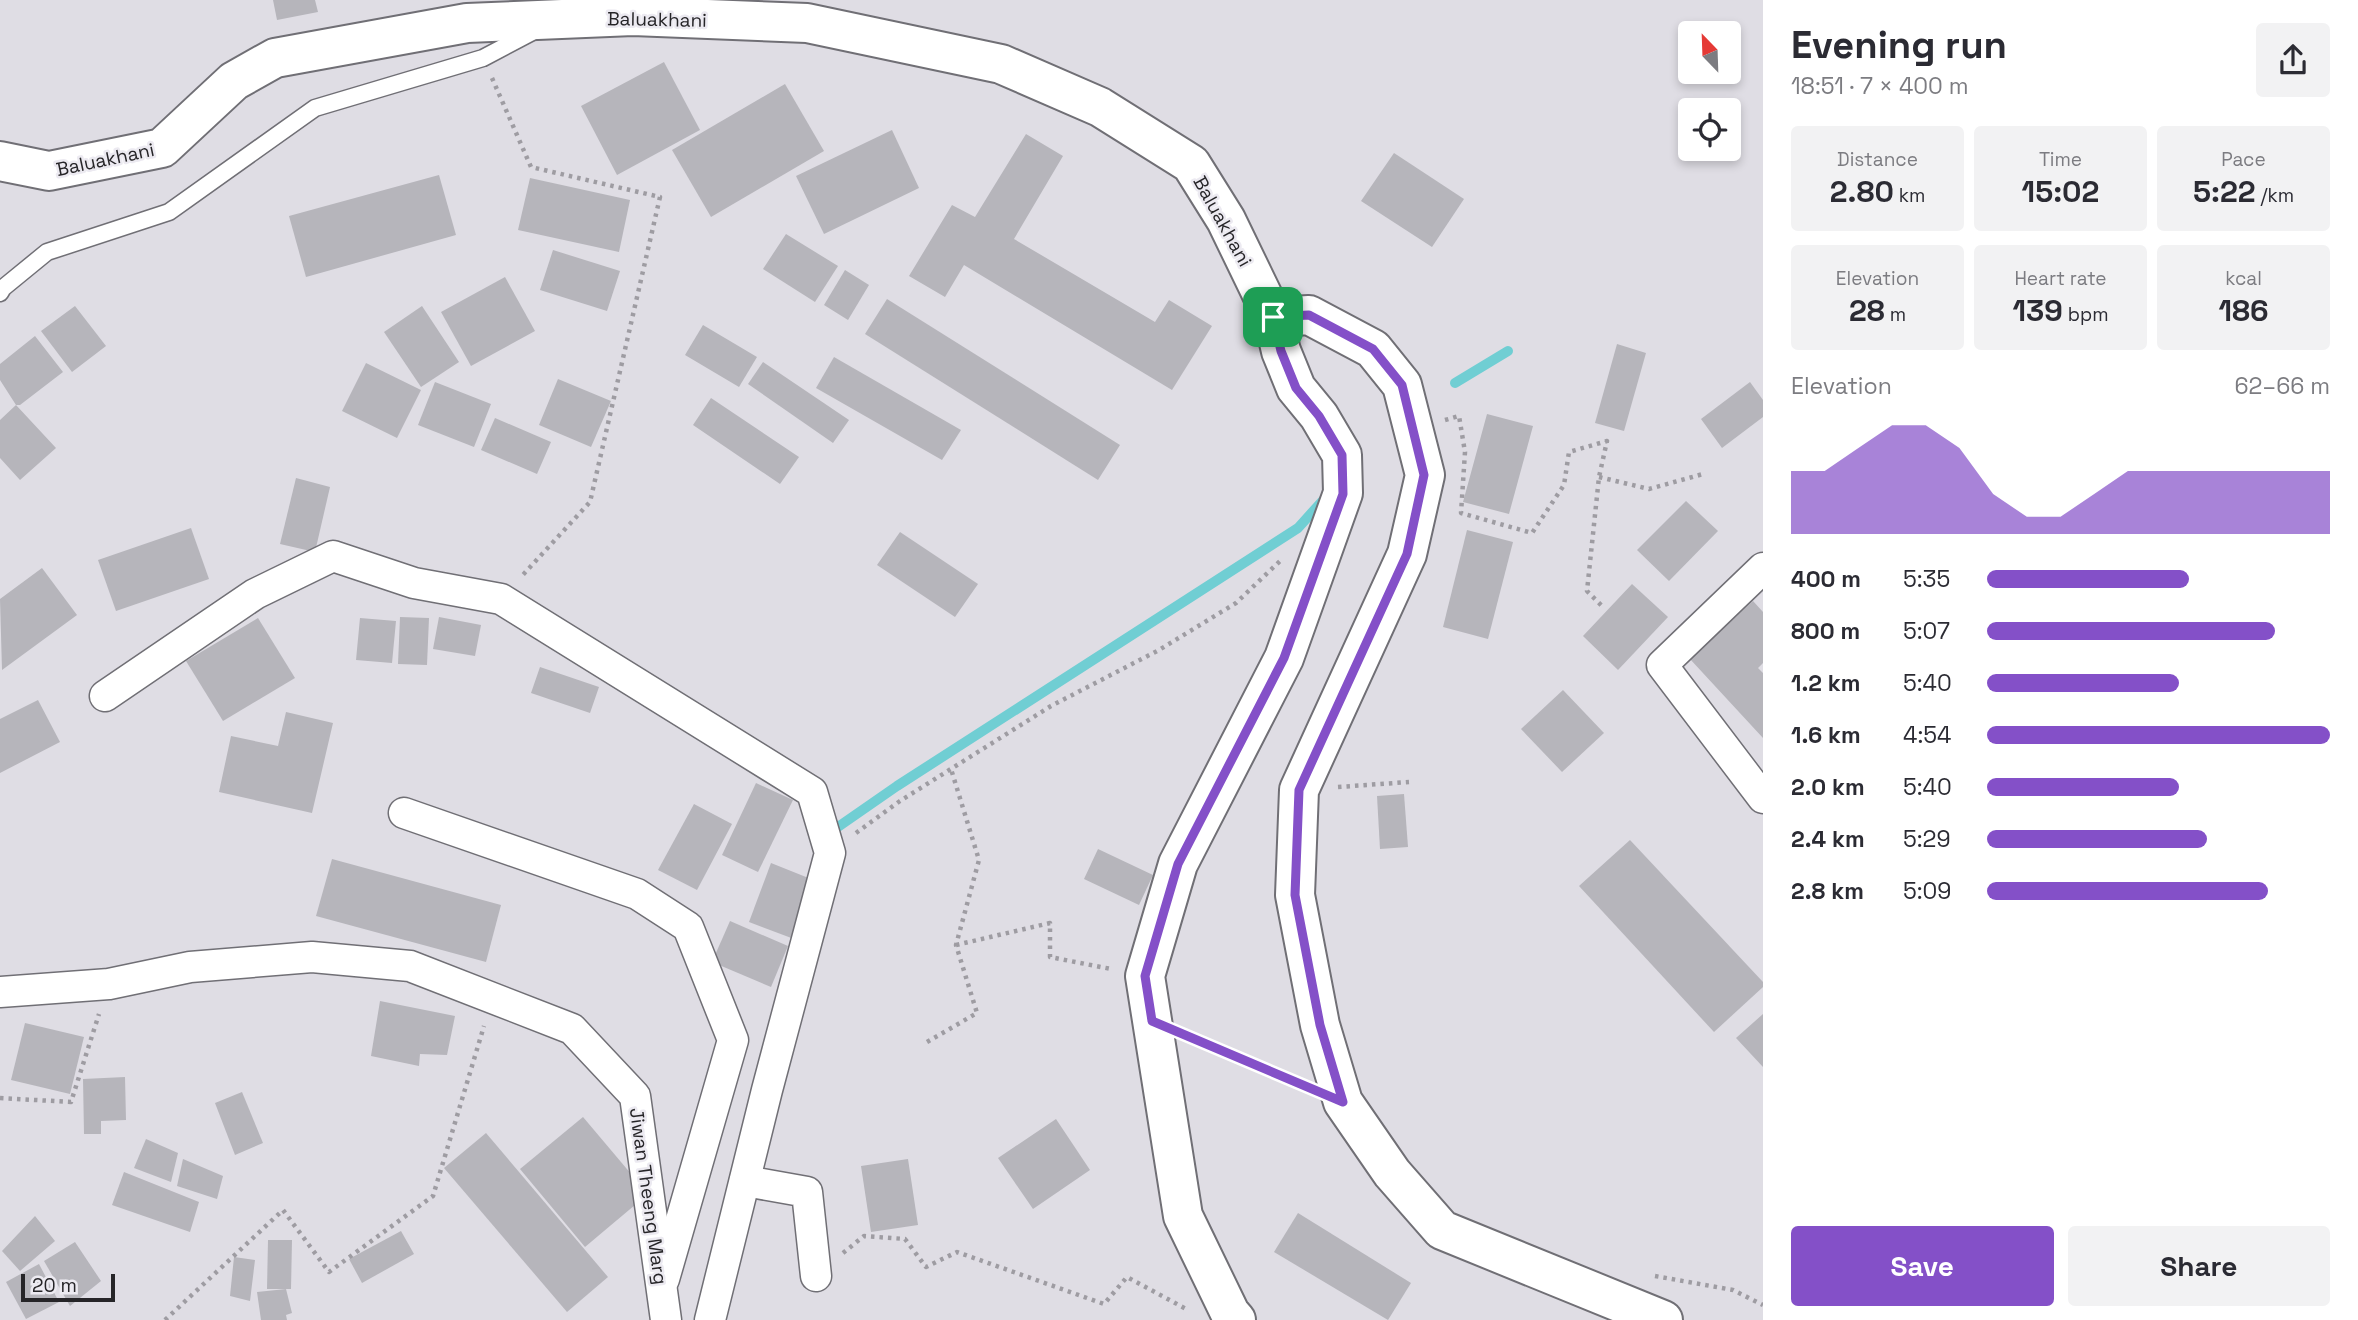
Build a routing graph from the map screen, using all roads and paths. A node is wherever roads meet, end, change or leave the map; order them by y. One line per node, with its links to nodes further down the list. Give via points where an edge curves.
1 (557, 20): 2 (lane); 3 (main road, Baluakhani, via 467,23 275,58 234,81 162,148 48,171); 5 (main road, Baluakhani, via 633,16 807,23 1001,64 1100,107 1191,164 1226,220)
2 (483, 58): 4 (lane, via 314,108 169,212 47,252); 11 (path, via 531,167 660,197 590,502)
3 (0, 161)
4 (0, 293)
5 (1273, 317): 16 (main road, via 1309,315 1373,349 1402,385 1424,475 1407,554); 21 (main road, Baluakhani, via 1296,388 1342,455 1343,494 1284,658 1178,864)
6 (1703, 474): 7 (path, via 1649,489)
7 (1599, 477): 8 (path, via 1607,441 1569,452 1563,485 1532,533); 12 (path, via 1587,591)
8 (1461, 513)
9 (1286, 556): 14 (path, via 1236,603 1159,650 1051,706)
10 (1763, 569): 17 (street, via 1662,665)
11 (501, 599): 13 (street, via 414,583 333,556 256,593); 19 (street, via 812,792)
12 (1604, 608)
13 (105, 696)
14 (951, 769): 19 (path); 20 (path, via 979,860)
15 (1409, 782): 16 (path)
16 (1299, 790): 28 (main road, via 1295,895 1320,1025)
17 (1763, 798)
18 (404, 813): 31 (street, via 637,894 688,927 733,1040)
19 (830, 853): 29 (street)
20 (956, 944): 21 (path, via 1050,923 1051,957); 26 (path, via 977,1013)
21 (1145, 976): 25 (main road)
22 (109, 984): 23 (street, Jiwan Theeng Marg); 24 (street, Jiwan Theeng Marg, via 190,967 312,957 410,966); 27 (path, via 71,1102)
23 (0, 992)
24 (492, 998): 31 (street, Jiwan Theeng Marg, via 572,1029 635,1096); 35 (path, via 433,1196 329,1272 283,1210)
25 (1152, 1021): 28 (path); 38 (main road, via 1183,1216)
26 (927, 1042)
27 (0, 1098)
28 (1343, 1102): 32 (main road, via 1392,1173 1442,1230)
29 (744, 1181): 30 (street, via 807,1192); 37 (street)
30 (816, 1276): 34 (path, via 864,1236 905,1239 926,1267 957,1252 1104,1304 1127,1277)
31 (661, 1289): 36 (street, Jiwan Theeng Marg)
32 (1611, 1298): 33 (path, via 1653,1276 1733,1290); 39 (main road)
33 (1763, 1305)
34 (1196, 1314)
35 (165, 1320)
36 (666, 1320)
37 (710, 1320)
38 (1236, 1320)
39 (1663, 1320)

